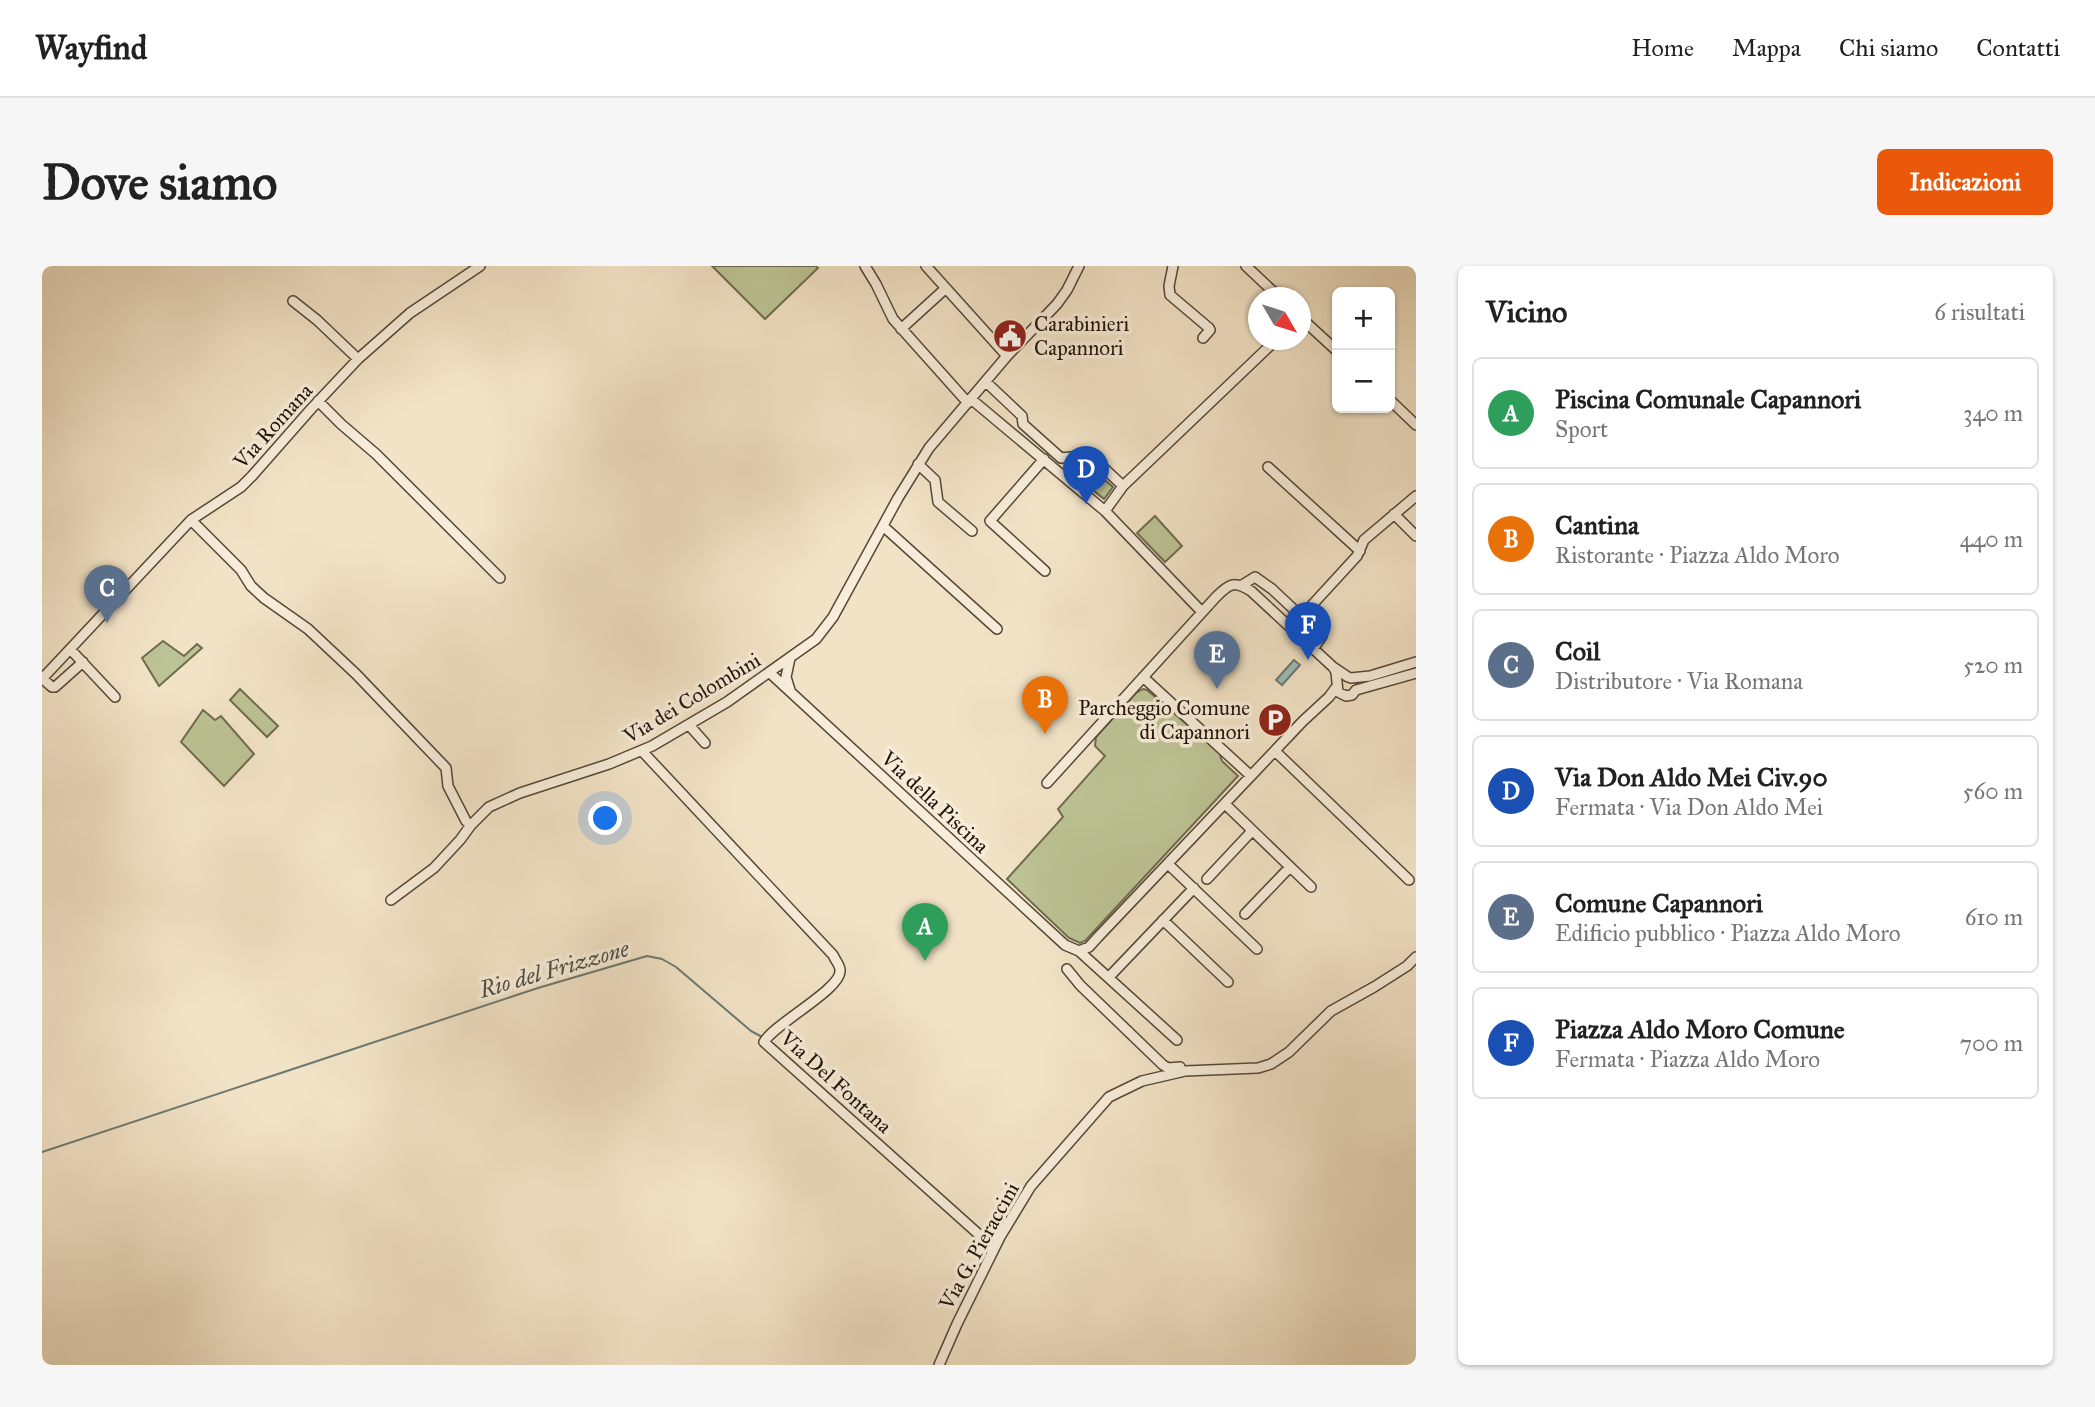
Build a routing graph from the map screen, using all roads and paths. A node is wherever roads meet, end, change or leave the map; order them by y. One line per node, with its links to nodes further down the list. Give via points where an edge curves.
1 (481, 266): 16 (street, Via Romana, via 411,313)
2 (865, 266): 11 (street)
3 (926, 266): 8 (street)
4 (1078, 266): 15 (street, Via dei Colombini, via 1057,304)
5 (1173, 266): 12 (street, via 1170,295 1209,328)
6 (1248, 268): 7 (street)
7 (1268, 287)
8 (946, 288): 11 (street); 15 (street)
9 (293, 301): 16 (street)
10 (1311, 327): 14 (street)
11 (901, 329): 19 (street)
12 (1203, 338)
13 (1266, 350): 25 (street)
14 (1336, 350)
15 (1007, 356): 17 (street, Via dei Colombini)
16 (358, 359): 18 (street, Via Romana)
17 (986, 382): 19 (street, Via dei Colombini); 25 (street, via 1061,458 1090,455)
18 (318, 401): 29 (street, Via Romana, via 241,487); 35 (street)
19 (970, 401): 22 (street); 23 (street, Via dei Colombini)
20 (1395, 405): 21 (street)
21 (1416, 425)
22 (1044, 460): 27 (street); 34 (street, via 990,521)
23 (918, 464): 30 (street, Via dei Colombini); 31 (street, via 935,480 938,502)
24 (1268, 467): 33 (street)
25 (1123, 486): 27 (street)
26 (1416, 496): 28 (street)
27 (1105, 511): 37 (street)
28 (1394, 514): 32 (street); 33 (street, via 1364,540)
29 (191, 520): 40 (street, Via Romana); 64 (street, via 251,586 308,628 446,768 448,786)
30 (883, 526): 39 (street); 42 (street, Via dei Colombini, via 826,628)
31 (972, 531)
32 (1416, 536)
33 (1360, 551): 38 (street)
34 (1045, 571)
35 (500, 578)
36 (1242, 585): 37 (street, via 1230,585); 38 (street, via 1259,578); 41 (street)
37 (1202, 612): 48 (street)
38 (1302, 616): 41 (street, via 1322,636)
39 (997, 629)
40 (71, 649): 43 (street); 50 (street, Via Romana)
41 (1313, 649): 45 (street)
42 (790, 658): 46 (street, Via dei Colombini); 55 (street, via 786,677)
43 (83, 662): 50 (street, via 55,687); 54 (street)
44 (1416, 662): 49 (street)
45 (1333, 667): 49 (street); 51 (street)
46 (770, 673): 55 (street, Via della Piscina); 57 (street, Via dei Colombini)
47 (1416, 673): 52 (street)
48 (1143, 677): 61 (street); 62 (street)
49 (1350, 678): 51 (street); 52 (street)
50 (42, 679)
51 (1338, 684): 53 (street); 56 (street)
52 (1356, 690): 53 (street)
53 (1343, 695): 56 (street)
54 (116, 697)
55 (795, 697): 76 (street, Via della Piscina, via 1065,945)
56 (1324, 702): 60 (street)
57 (688, 725): 58 (street); 59 (street, Via dei Colombini)
58 (705, 743)
59 (642, 751): 64 (street, Via dei Colombini, via 499,802); 83 (street, Via Del Fontana, via 833,955 840,968 833,984 766,1039)
60 (1275, 751): 61 (street); 69 (street)
61 (1251, 776): 63 (street)
62 (1047, 783)
63 (1225, 804): 65 (street); 66 (street)
64 (471, 825): 72 (street, Via dei Colombini, via 434,868)
65 (1252, 831): 67 (street); 68 (street)
66 (1168, 864): 71 (street); 76 (street, via 1089,947)
67 (1290, 867): 70 (street); 73 (street)
68 (1207, 879)
69 (1409, 880)
70 (1311, 887)
71 (1194, 888): 74 (street); 75 (street)
72 (391, 900)
73 (1245, 914)
74 (1163, 920): 79 (street); 80 (street)
75 (1258, 949)
76 (1079, 951): 79 (street, Via della Piscina)
77 (1416, 957): 82 (street, Via G. Pieraccini, via 1331,1011 1271,1064)
78 (1067, 969): 82 (street, via 1163,1065 1178,1066)
79 (1110, 978): 81 (street, Via della Piscina)
80 (1228, 982)
81 (1177, 1040)
82 (1181, 1072): 83 (street, Via G. Pieraccini, via 1142,1081 1109,1097 1031,1186)
83 (994, 1248): 84 (street, Via G. Pieraccini)
84 (939, 1365)

